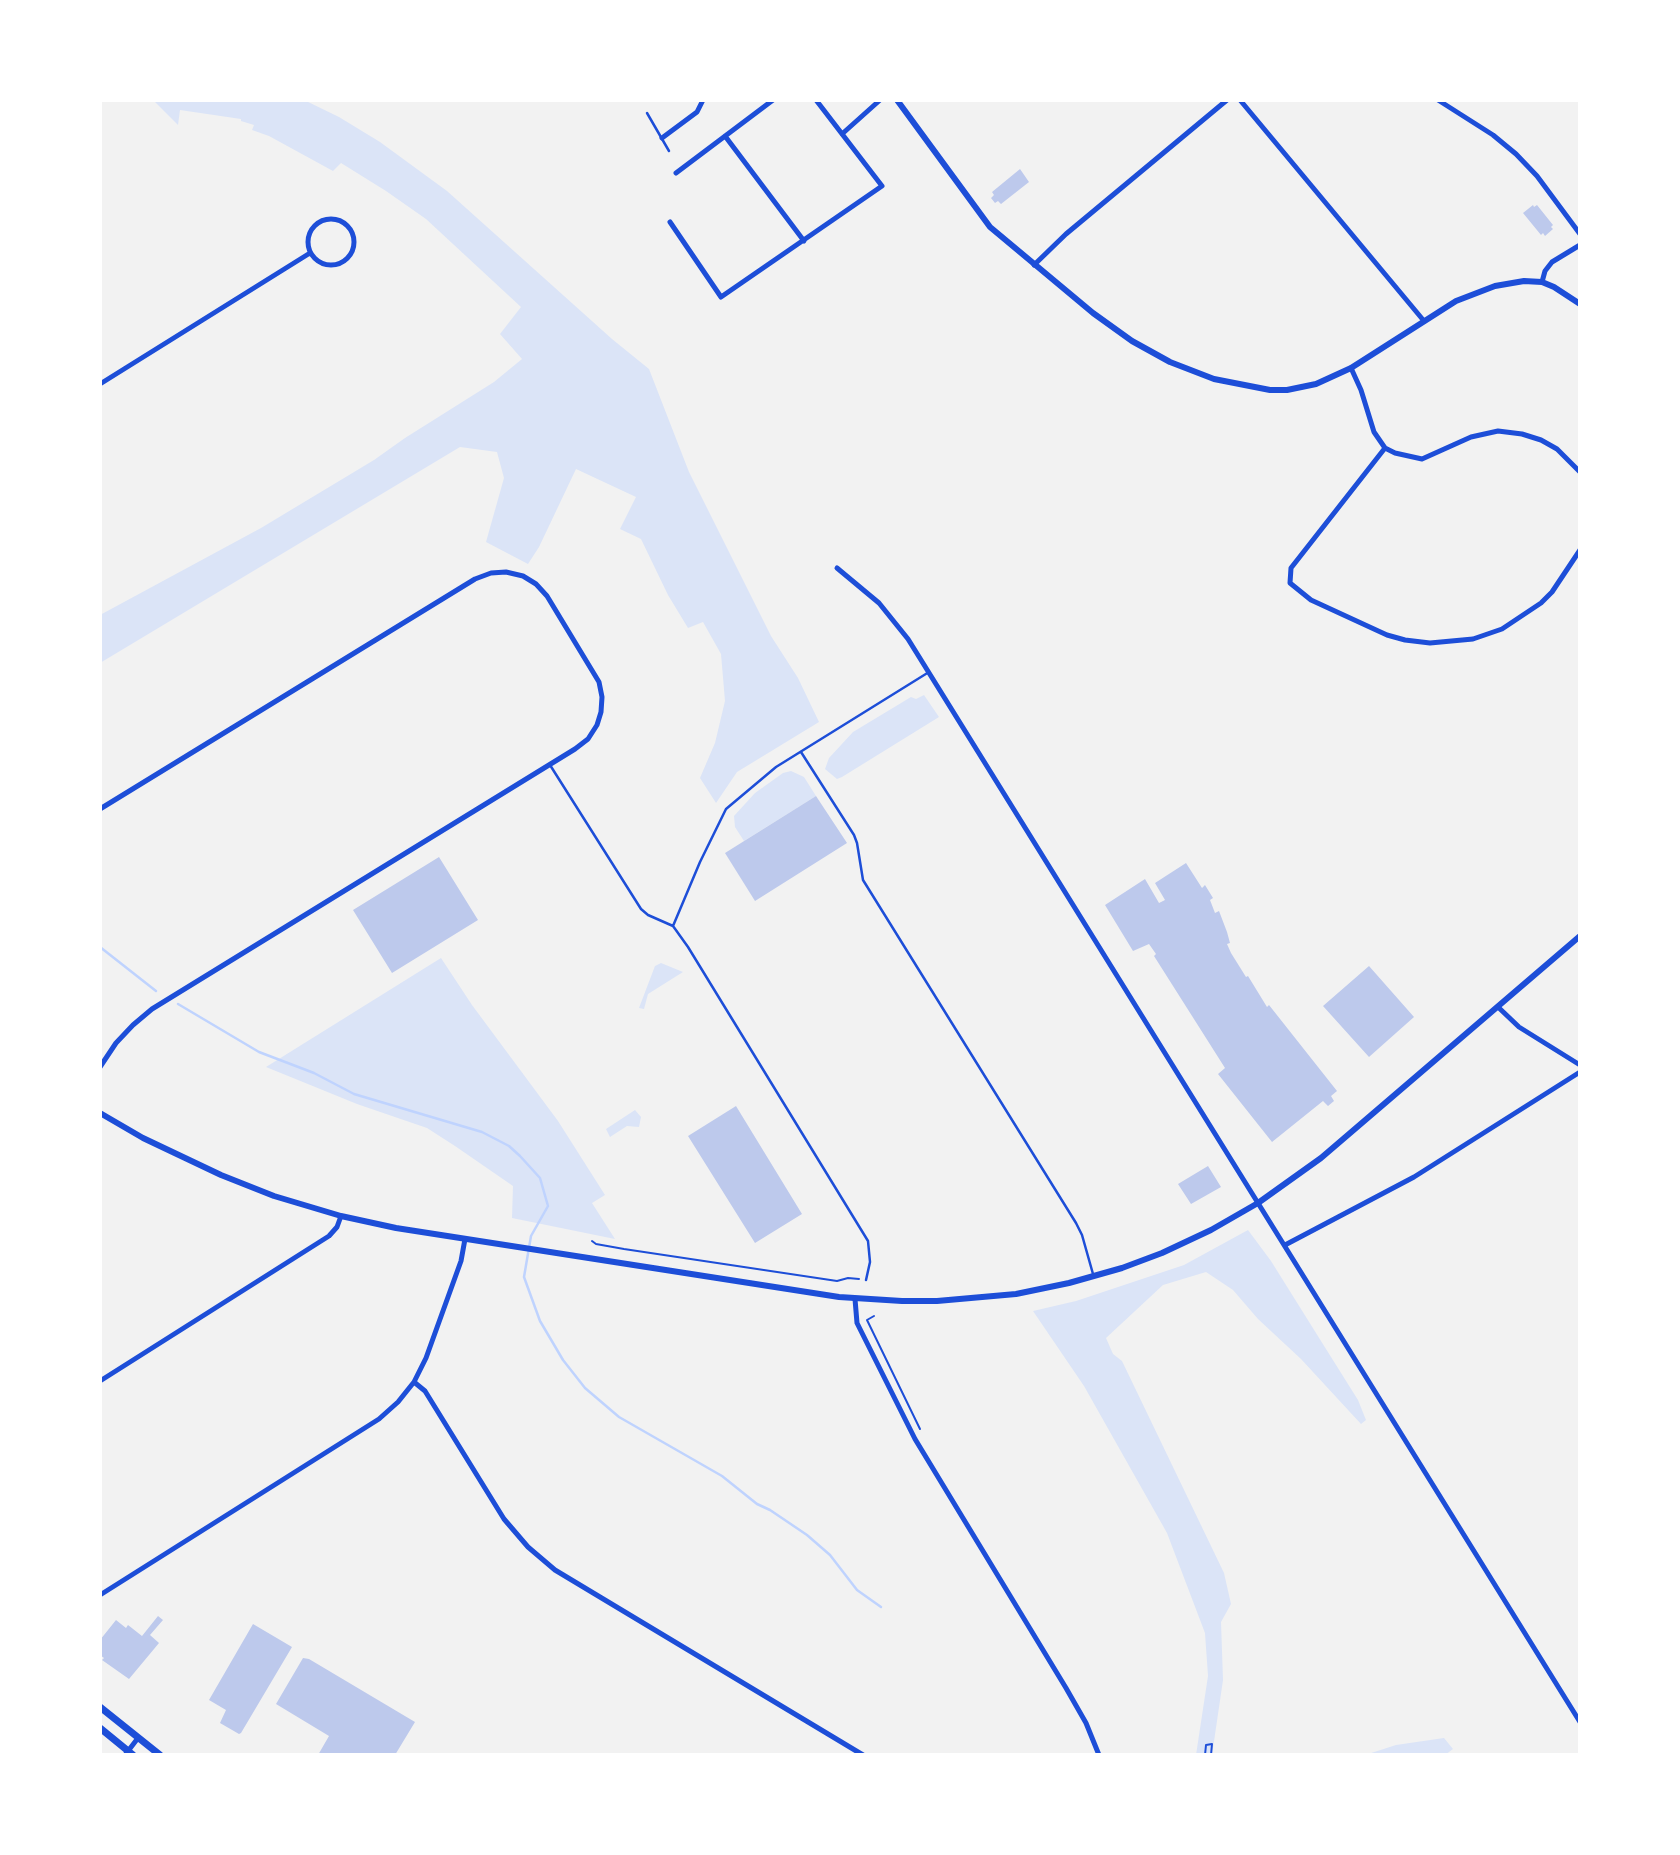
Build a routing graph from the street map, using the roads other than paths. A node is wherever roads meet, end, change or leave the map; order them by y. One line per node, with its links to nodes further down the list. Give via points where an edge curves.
1 (703, 100): 12 (street, via 697,113)
2 (773, 100): 11 (street)
3 (816, 100): 10 (street)
4 (880, 100): 10 (street)
5 (897, 100): 20 (street, via 990,227)
6 (1227, 100): 20 (street, via 1066,233)
7 (1240, 100): 23 (street)
8 (1438, 100): 16 (street, via 1517,154)
9 (647, 113): 12 (lane)
10 (842, 134): 17 (street, via 882,186)
11 (725, 136): 14 (street); 17 (street)
12 (662, 138): 13 (lane)
13 (669, 150)
14 (676, 173)
15 (670, 222): 17 (street, via 721,297)
16 (1580, 234)
17 (804, 241)
18 (1580, 244): 21 (street, via 1552,262)
19 (310, 253): 19 (street, via 323,264 338,264 351,254 352,231 334,219 319,222 309,233); 25 (street)
20 (1034, 265): 24 (street, via 1132,341 1214,379 1287,390 1316,384)
21 (1542, 282): 22 (street); 23 (street, via 1481,290)
22 (1580, 304)
23 (1424, 321): 24 (street)
24 (1351, 368): 26 (street, via 1374,432)
25 (100, 384)
26 (1385, 448): 27 (street, via 1421,459 1482,433 1517,433 1557,449); 28 (street, via 1291,568 1293,587 1317,602 1405,640 1472,639 1502,629 1535,608 1552,592)
27 (1580, 472)
28 (1580, 550)
29 (837, 568): 30 (street, via 895,621)
30 (929, 673): 31 (lane); 41 (street)
31 (801, 752): 34 (lane, via 726,809); 45 (lane, via 854,835 863,880 1076,1223)
32 (550, 765): 33 (street, via 582,744 597,725 602,697 599,682 536,584 523,576 491,573); 34 (lane, via 640,909); 38 (street, via 152,1009 116,1043)
33 (100, 809)
34 (673, 926): 46 (lane, via 868,1241)
35 (1580, 936): 36 (street)
36 (1498, 1007): 37 (street, via 1519,1027); 41 (street, via 1321,1158)
37 (1580, 1065)
38 (100, 1067)
39 (1580, 1072): 44 (street, via 1414,1177)
40 (100, 1113): 42 (street, via 206,1169)
41 (1258, 1203): 44 (street); 45 (street, via 1162,1253)
42 (341, 1216): 43 (street); 48 (street, via 328,1236)
43 (465, 1239): 47 (street); 49 (street, via 461,1261)
44 (1284, 1245): 52 (street)
45 (1094, 1277): 47 (street, via 962,1300)
46 (866, 1280)
47 (855, 1299): 58 (street, via 857,1323 915,1439 1066,1688)
48 (100, 1381)
49 (414, 1382): 50 (street, via 379,1419); 57 (street, via 425,1391 503,1519 555,1570)
50 (100, 1595)
51 (100, 1707): 54 (main road)
52 (1580, 1722)
53 (100, 1728): 55 (main road)
54 (138, 1738): 55 (street); 56 (main road)
55 (129, 1754)
56 (160, 1755)
57 (863, 1755)
58 (1099, 1755)

